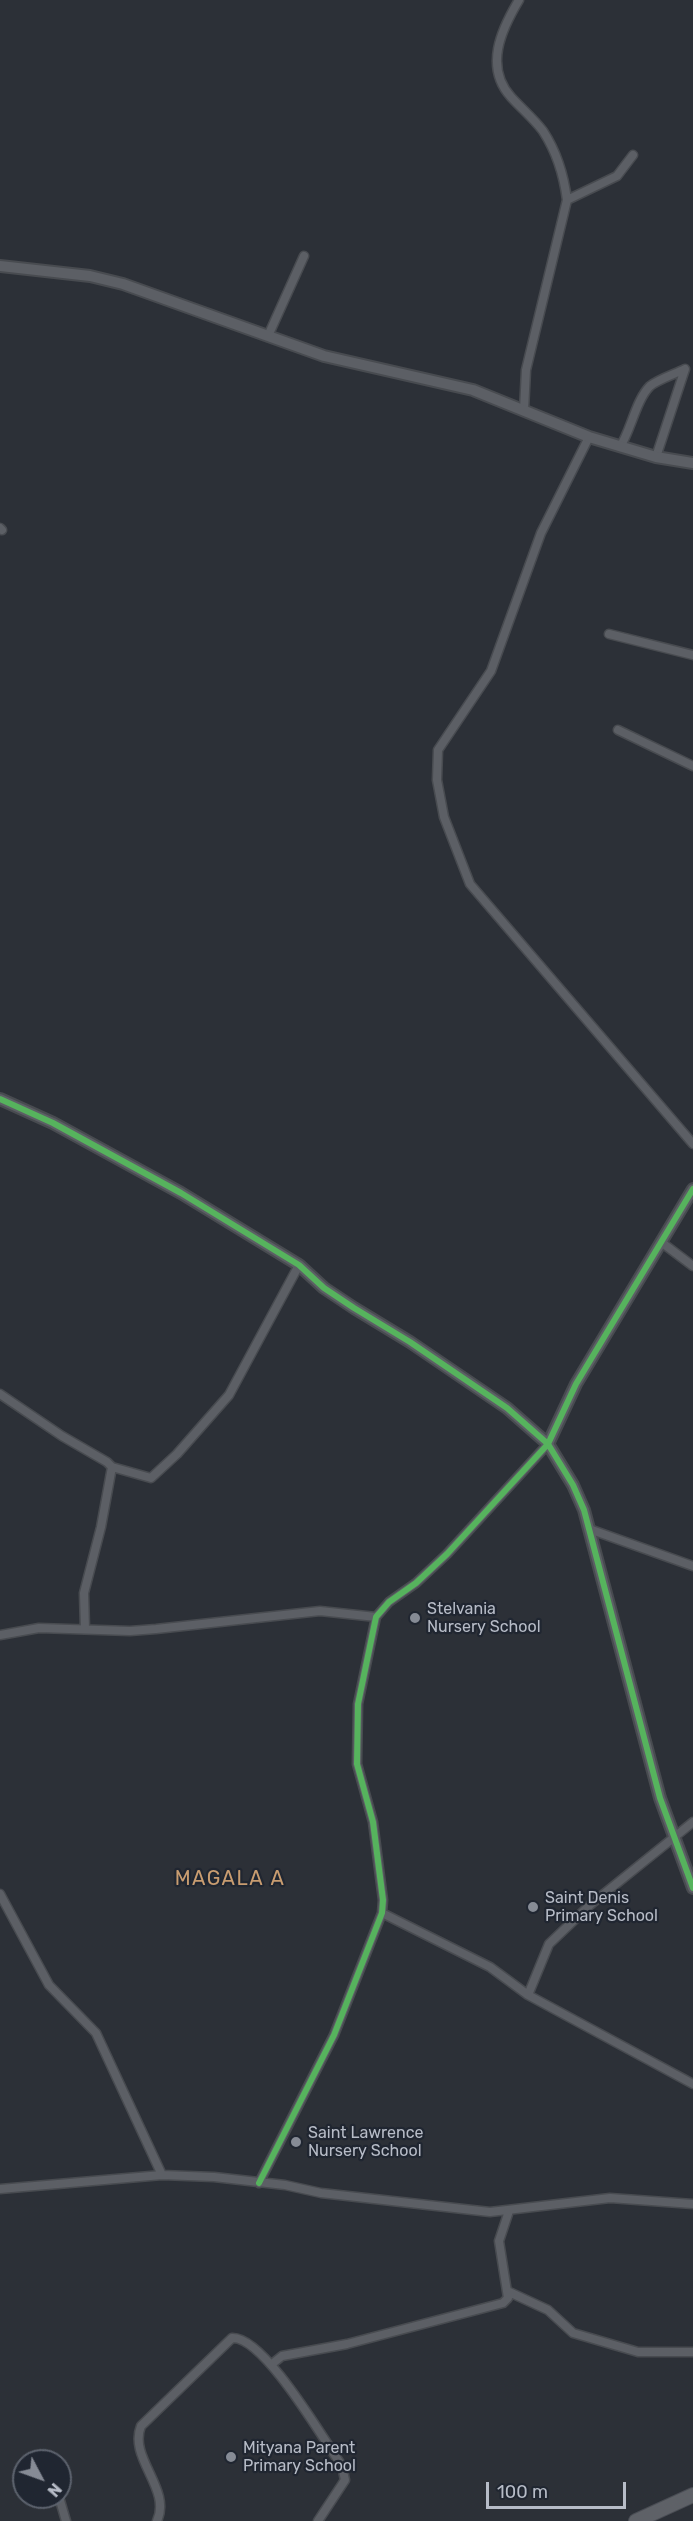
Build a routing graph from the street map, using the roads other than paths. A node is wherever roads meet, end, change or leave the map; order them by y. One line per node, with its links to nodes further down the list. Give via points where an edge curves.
1 (519, 0): 3 (street, via 504,25 496,53 501,83 543,131 564,175)
2 (633, 155): 3 (street, via 616,176)
3 (567, 200): 7 (street, via 526,370)
4 (304, 256): 6 (street)
5 (0, 266): 6 (street, via 90,276 123,284)
6 (268, 336): 7 (street, via 346,362 473,390)
7 (524, 410): 8 (street)
8 (589, 437): 9 (street); 17 (street, via 541,533 491,671 438,750 437,780 444,817 470,884)
9 (620, 447): 10 (street); 10 (street, via 650,387 685,369)
10 (656, 457): 11 (street)
11 (693, 463)
12 (609, 634): 13 (street)
13 (693, 655)
14 (618, 730): 15 (street)
15 (693, 766)
16 (0, 1099): 20 (street, via 53,1123 181,1193)
17 (693, 1144)
18 (693, 1189): 19 (street)
19 (662, 1242): 21 (street); 23 (street, via 576,1383)
20 (299, 1265): 23 (street, via 354,1308 507,1408); 24 (street, via 229,1395 177,1454 152,1478)
21 (693, 1266)
22 (0, 1394): 24 (street)
23 (548, 1444): 25 (street, via 573,1485); 27 (street, via 447,1554)
24 (112, 1467): 28 (street, via 84,1593)
25 (589, 1529): 26 (street); 31 (street)
26 (693, 1566)
27 (375, 1617): 28 (street, via 320,1611 156,1629); 34 (street, via 358,1704 356,1737 357,1764 373,1822)
28 (85, 1629): 29 (street, via 39,1628)
29 (0, 1635)
30 (693, 1822): 31 (street)
31 (673, 1838): 32 (street); 35 (street, via 590,1905 549,1944)
32 (693, 1888)
33 (0, 1894): 37 (street, via 49,1984 96,2033)
34 (382, 1913): 35 (street, via 490,1967); 38 (street, via 334,2035)
35 (528, 1995): 36 (street)
36 (693, 2084)
37 (162, 2175): 38 (street); 39 (street)
38 (259, 2183): 41 (street, via 457,2210)
39 (0, 2189)
40 (693, 2204): 41 (street, via 610,2198)
41 (509, 2211): 42 (street, via 500,2241)
42 (507, 2291): 43 (street, via 548,2310 573,2332 638,2352); 44 (street, via 508,2298 498,2305 346,2344 282,2356)
43 (693, 2352)
44 (272, 2364): 47 (street, via 256,2347 232,2338 141,2426 136,2436 161,2502); 48 (street, via 342,2466 345,2480)
45 (693, 2495): 46 (main road)
46 (657, 2516): 49 (main road)
47 (157, 2521)
48 (318, 2521)
49 (636, 2521)

